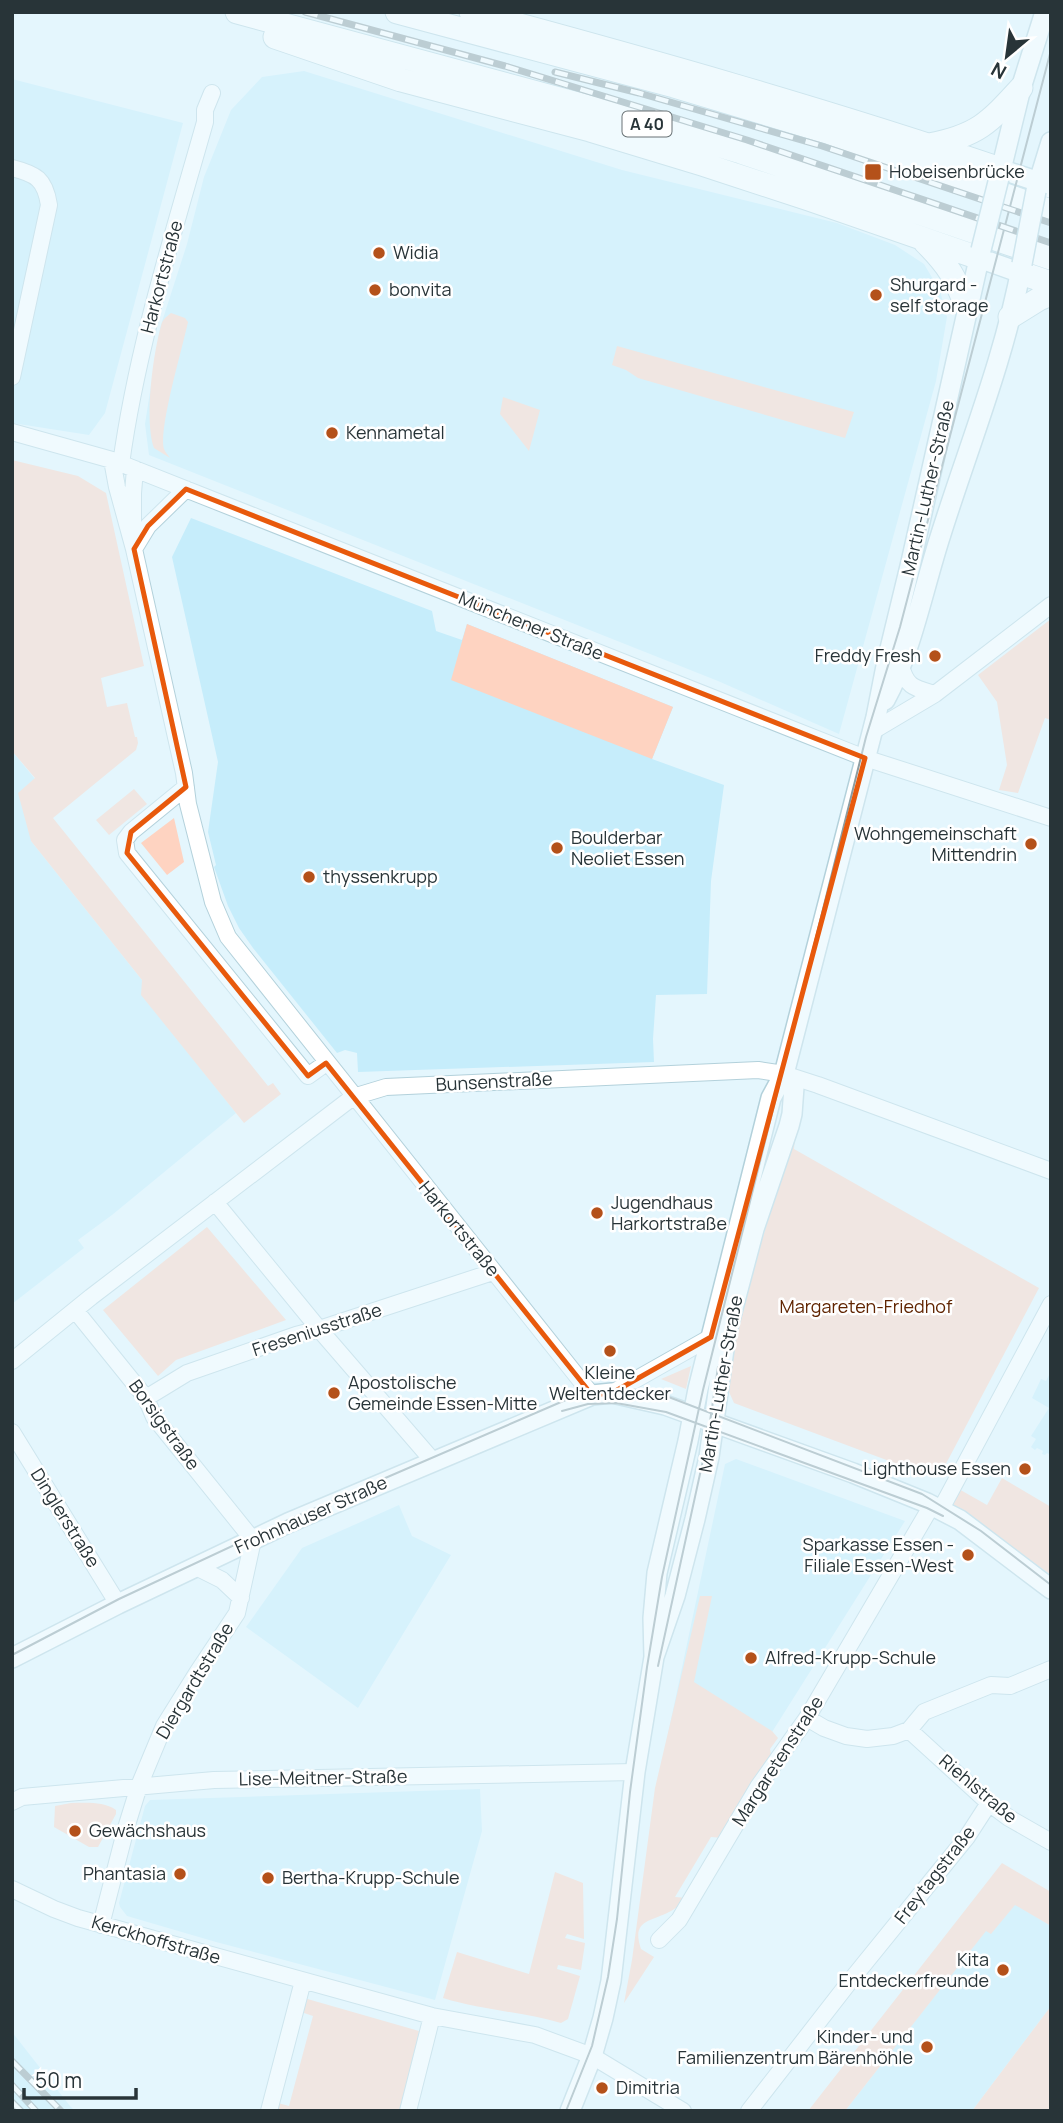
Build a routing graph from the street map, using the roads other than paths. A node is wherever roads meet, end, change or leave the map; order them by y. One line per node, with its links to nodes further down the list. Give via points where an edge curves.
1 (221, 12): 14 (highway, via 275,37 401,80 590,130)
2 (237, 12): 16 (highway, A 40, via 729,149)
3 (397, 12): 13 (highway, A 40, via 827,132)
4 (471, 12): 9 (highway)
5 (1045, 12): 6 (main road, Martin-Luther-Straße)
6 (1021, 88): 9 (highway, via 973,132); 11 (main road, Martin-Luther-Straße)
7 (212, 93): 24 (street, Harkortstraße, via 154,301)
8 (1051, 142): 12 (main road, Martin-Luther-Straße)
9 (928, 145): 11 (highway)
10 (12, 168): 22 (street, via 42,181 49,205)
11 (1000, 174): 12 (main road); 15 (main road, Martin-Luther-Straße, bridge)
12 (1042, 187): 17 (main road, Martin-Luther-Straße, bridge)
13 (1051, 211)
14 (920, 237): 15 (highway); 20 (highway, via 954,275)
15 (980, 254): 17 (main road); 20 (main road, Martin-Luther-Straße)
16 (1051, 258)
17 (1021, 268): 18 (highway); 21 (main road, Martin-Luther-Straße)
18 (1051, 282)
19 (1051, 294): 21 (highway)
20 (967, 307): 30 (main road, Martin-Luther-Straße)
21 (1010, 317): 28 (main road, Martin-Luther-Straße)
22 (12, 377)
23 (12, 432): 24 (street, Münchener Straße)
24 (122, 464): 25 (street, Münchener Straße); 26 (street, Harkortstraße, via 133,493); 26 (street, Harkortstraße, via 117,487)
25 (186, 489): 26 (street, via 148,526); 31 (street, Münchener Straße)
26 (134, 549): 32 (street, Harkortstraße)
27 (1051, 605): 29 (street)
28 (901, 666): 29 (street, via 913,688); 30 (main road, Martin-Luther-Straße)
29 (935, 694): 30 (street)
30 (874, 724): 31 (main road, Martin-Luther-Straße)
31 (865, 758): 33 (street, Münchener Straße); 35 (main road, Martin-Luther-Straße)
32 (186, 787): 34 (street, Harkortstraße, via 213,902 228,937); 34 (street, via 131,832 125,840 127,853 309,1076)
33 (1051, 818)
34 (326, 1063): 36 (street, Harkortstraße)
35 (784, 1074): 36 (street, Bunsenstraße, via 732,1070 386,1087); 37 (street, Bunsenstraße); 43 (main road, Martin-Luther-Straße, via 771,1098); 49 (main road, Martin-Luther-Straße, via 794,1087 792,1114 729,1323)
36 (353, 1097): 38 (street, Bunsenstraße); 39 (street, Harkortstraße)
37 (1051, 1171)
38 (215, 1202): 41 (street, Bunsenstraße); 42 (street)
39 (493, 1272): 42 (street, Freseniusstraße); 46 (street, Harkortstraße)
40 (1051, 1304): 52 (street, Margaretenstraße)
41 (75, 1310): 44 (street, Bunsenstraße); 47 (street, Borsigstraße)
42 (319, 1329): 47 (street, Freseniusstraße, via 187,1373); 51 (street)
43 (711, 1338): 45 (street, Frohnhauser Straße); 48 (main road, Martin-Luther-Straße)
44 (12, 1361)
45 (612, 1393): 46 (main road, Frohnhauser Straße); 48 (main road, Frohnhauser Straße)
46 (592, 1395): 51 (main road, Frohnhauser Straße)
47 (146, 1398): 53 (street, Borsigstraße, via 154,1417)
48 (693, 1414): 49 (main road, Frohnhauser Straße); 58 (main road, Martin-Luther-Straße, via 655,1583)
49 (714, 1423): 52 (main road, Frohnhauser Straße); 58 (main road, Martin-Luther-Straße, via 676,1596)
50 (12, 1432): 57 (street, Dinglerstraße)
51 (433, 1461): 53 (main road, Frohnhauser Straße)
52 (936, 1507): 55 (main road, Frohnhauser Straße, via 960,1520); 61 (street, Margaretenstraße)
53 (253, 1540): 54 (main road, Frohnhauser Straße); 56 (street, Diergardtstraße)
54 (196, 1567): 56 (street, via 222,1580); 57 (main road, Frohnhauser Straße)
55 (1051, 1590)
56 (241, 1598): 64 (street, Diergardtstraße, via 237,1613 164,1726)
57 (118, 1604): 59 (main road, Frohnhauser Straße)
58 (654, 1657): 63 (main road, Martin-Luther-Straße)
59 (14, 1659)
60 (1051, 1669): 62 (street, via 1010,1686 991,1685 924,1712)
61 (807, 1718): 62 (street, via 846,1736 867,1739); 70 (street, Margaretenstraße, via 758,1787 679,1920)
62 (909, 1730): 66 (street, Riehlstraße)
63 (635, 1772): 64 (street, Lise-Meitner-Straße, via 214,1780); 73 (main road, Martin-Luther-Straße, via 611,1981)
64 (139, 1786): 65 (street, Lise-Meitner-Straße, via 22,1797); 69 (street, Diergardtstraße)
65 (12, 1802)
66 (989, 1803): 67 (street, Riehlstraße); 78 (street, Freytagstraße, via 967,1837)
67 (1051, 1842)
68 (12, 1889): 69 (street, Kerckhoffstraße)
69 (101, 1925): 71 (street, Kerckhoffstraße)
70 (659, 1940)
71 (303, 1982): 72 (street, Kerckhoffstraße); 74 (street)
72 (432, 2016): 73 (street, Kerckhoffstraße, via 535,2035); 75 (street)
73 (592, 2056): 76 (main road, Martin-Luther-Straße); 77 (street, Kerckhoffstraße)
74 (269, 2111)
75 (408, 2111)
76 (569, 2111)
77 (683, 2111)
78 (749, 2111)

